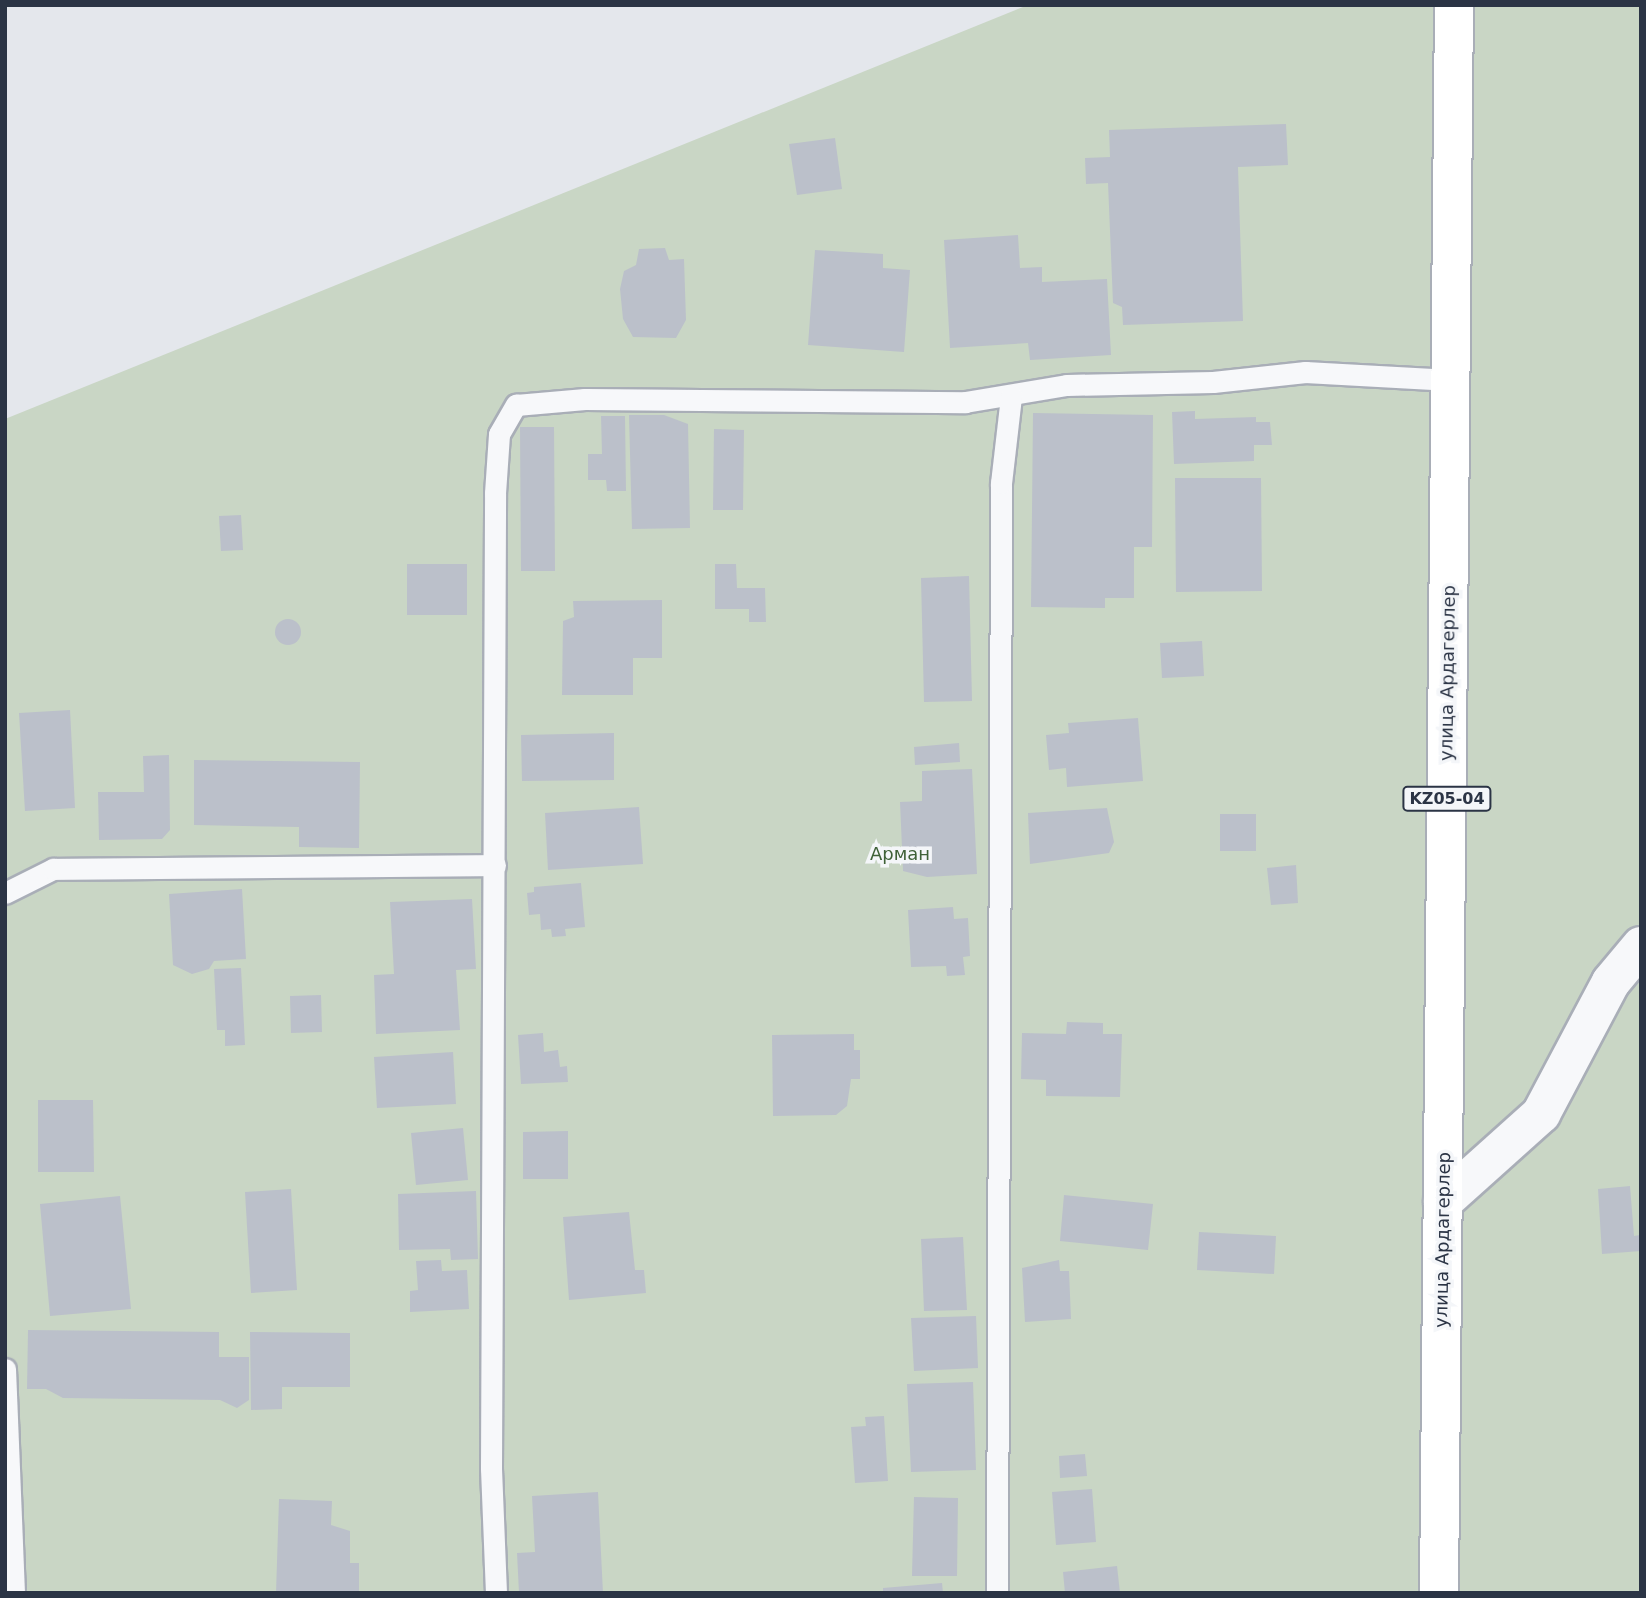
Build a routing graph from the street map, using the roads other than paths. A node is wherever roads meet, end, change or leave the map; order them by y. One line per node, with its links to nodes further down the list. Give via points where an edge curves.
1 (1454, 5): 2 (main road, улица Ардагерлер / KZ05-04)
2 (1451, 380): 3 (lane, via 1305,372 1213,382 1067,385); 7 (main road, улица Ардагерлер / KZ05-04)
3 (1011, 396): 4 (lane, via 965,402 585,399 516,405 499,435 495,493); 11 (lane, via 1001,497)
4 (495, 865): 5 (lane, via 53,869); 10 (lane, via 492,1468)
5 (5, 893)
6 (1641, 946): 7 (street, via 1611,982 1541,1114)
7 (1443, 1202): 12 (main road, улица Ардагерлер / KZ05-04)
8 (5, 1369): 9 (lane)
9 (14, 1593)
10 (496, 1593)
11 (997, 1593)
12 (1439, 1593)

